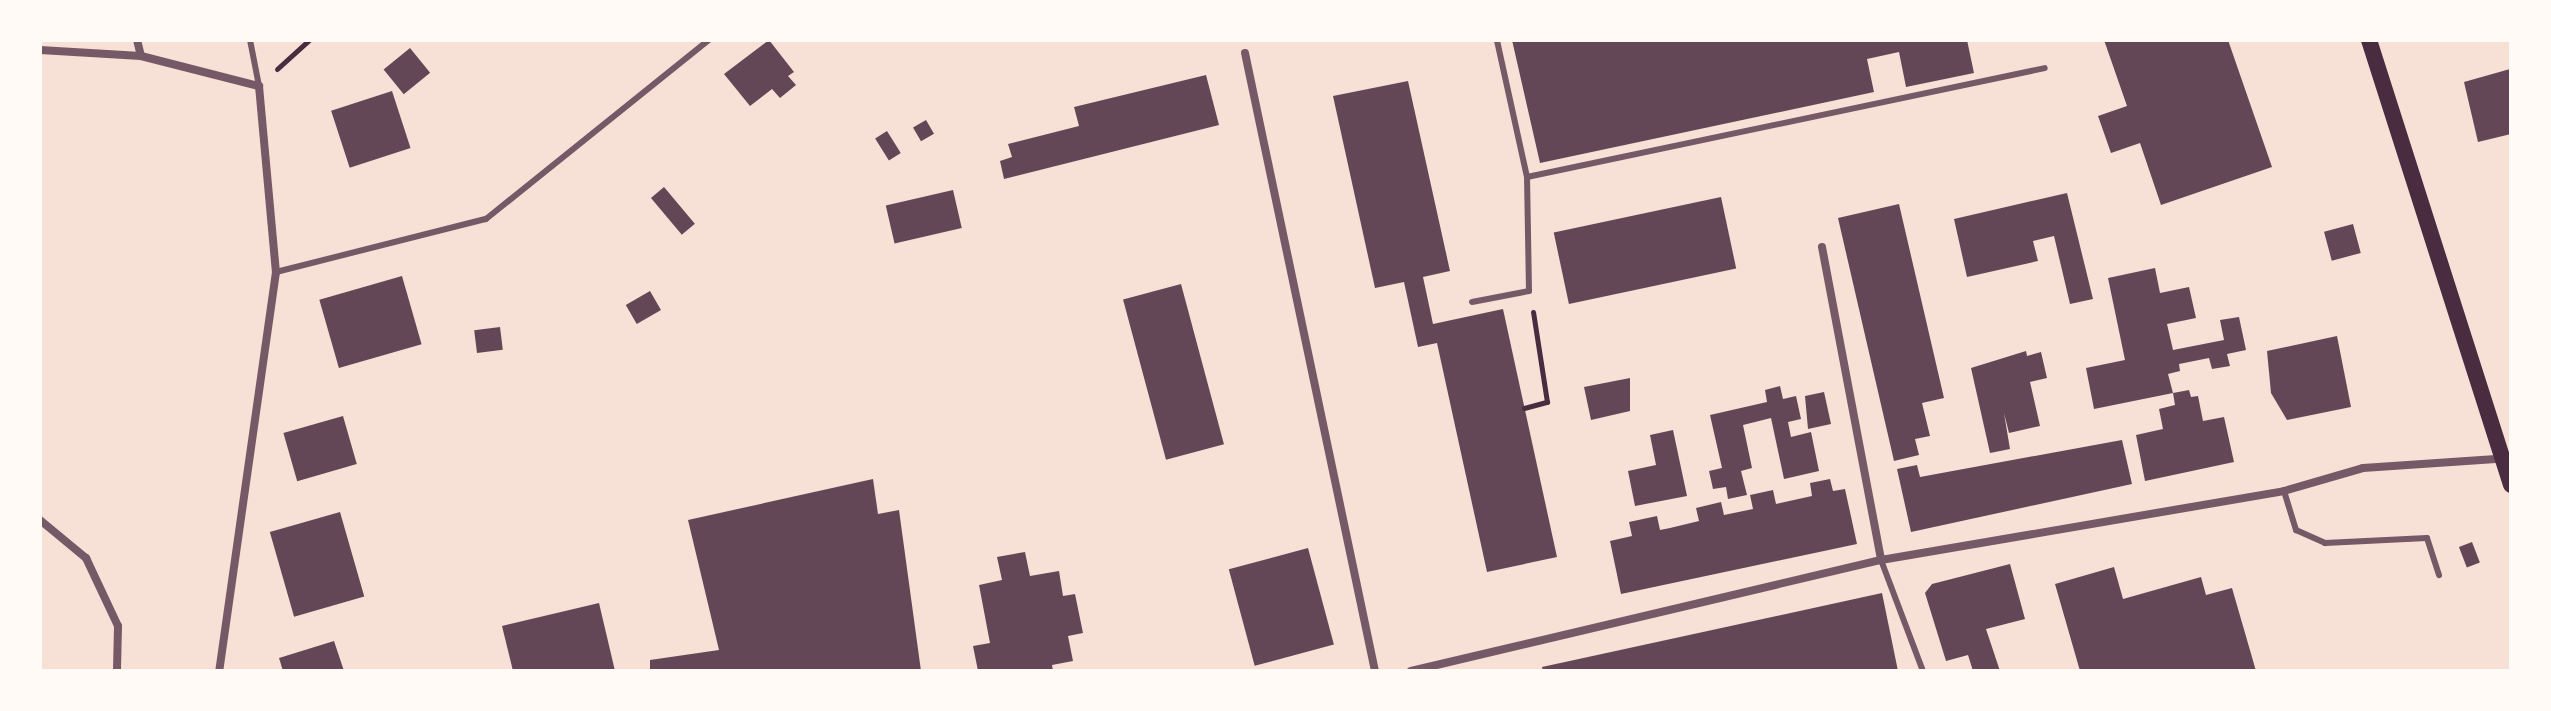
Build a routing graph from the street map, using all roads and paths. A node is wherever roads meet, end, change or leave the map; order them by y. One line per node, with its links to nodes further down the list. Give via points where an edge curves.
1 (137, 40): 9 (street)
2 (250, 40): 11 (lane)
3 (309, 40): 11 (path)
4 (709, 40): 14 (lane, via 486,219)
5 (1497, 40): 12 (lane)
6 (2369, 40): 18 (main road)
7 (40, 50): 9 (street)
8 (1245, 53): 26 (street)
9 (141, 56): 11 (street)
10 (2045, 68): 12 (lane)
11 (259, 86): 14 (street)
12 (1527, 177): 15 (lane)
13 (1822, 247): 22 (street)
14 (276, 272): 25 (street)
15 (1529, 291): 16 (lane); 17 (path, via 1547,402)
16 (1472, 302)
17 (1524, 408)
18 (2507, 458): 19 (main road); 20 (street, via 2363,468)
19 (2511, 485)
20 (2284, 491): 22 (street); 23 (lane, via 2296,530 2325,543 2427,538)
21 (40, 520): 24 (street, via 86,558 118,626)
22 (1881, 560): 27 (street); 28 (lane)
23 (2439, 575)
24 (117, 671)
25 (219, 671)
26 (1375, 671)
27 (1411, 671)
28 (1923, 671)

